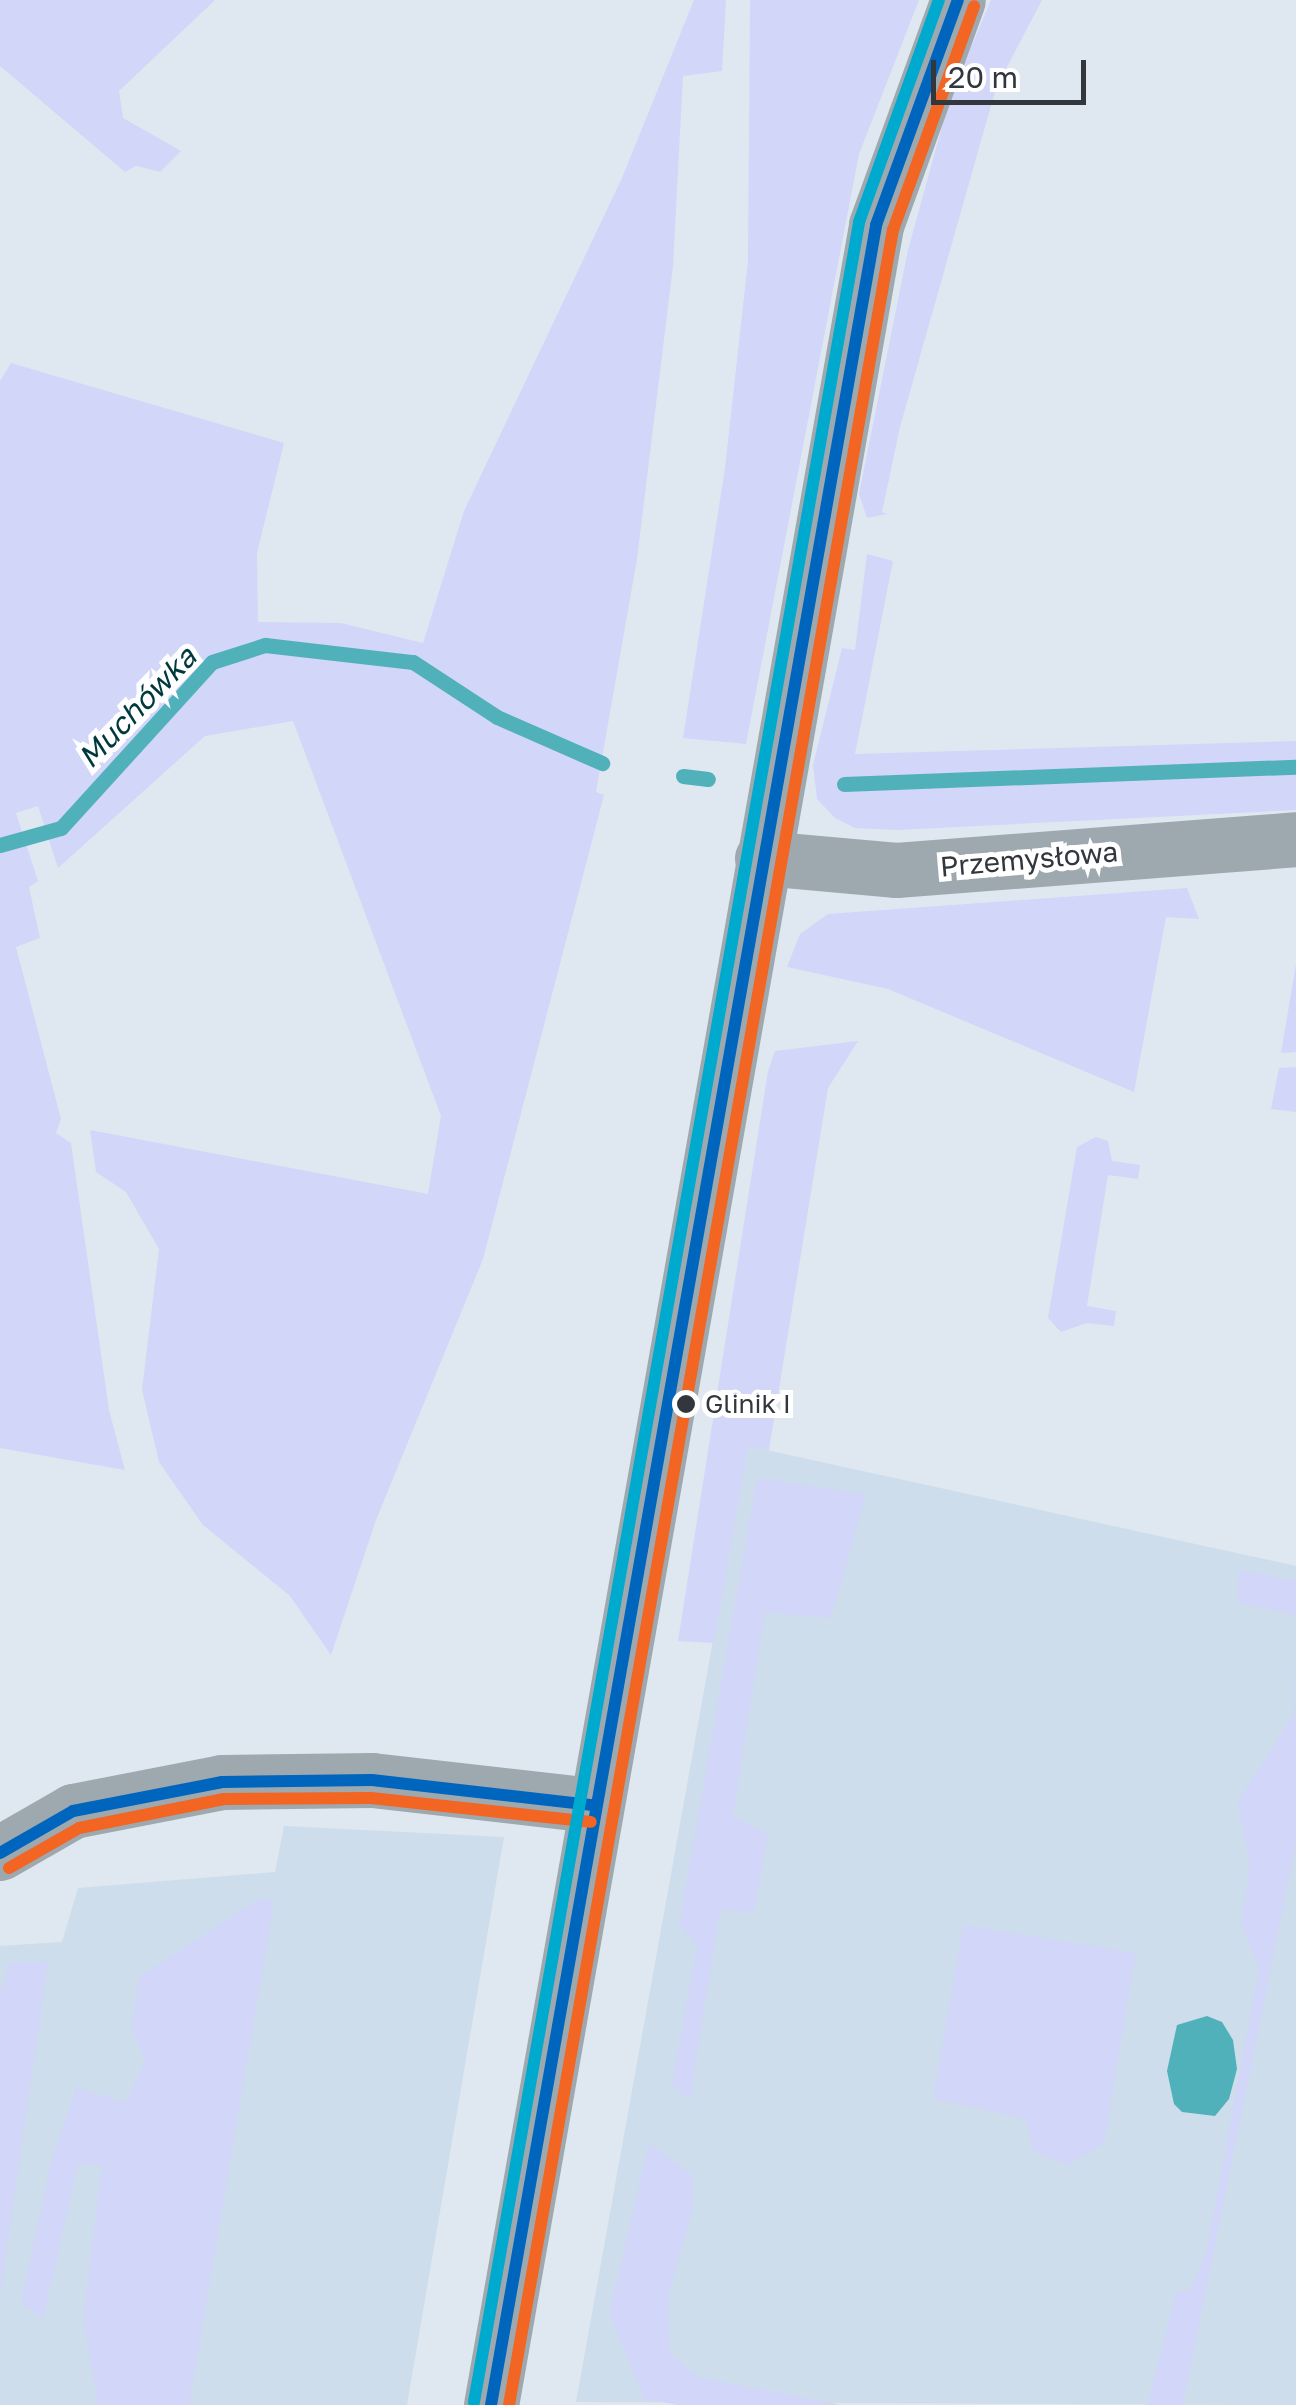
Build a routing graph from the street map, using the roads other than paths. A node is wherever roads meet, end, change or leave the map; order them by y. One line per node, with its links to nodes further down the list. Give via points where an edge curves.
1 (958, 0): 3 (street, via 876,224)
2 (1296, 840): 3 (street, Przemysłowa, via 896,870)
3 (762, 858): 4 (street)
4 (593, 1805): 5 (street, via 372,1780 222,1782 73,1811); 6 (street)
5 (0, 1853)
6 (491, 2405)

